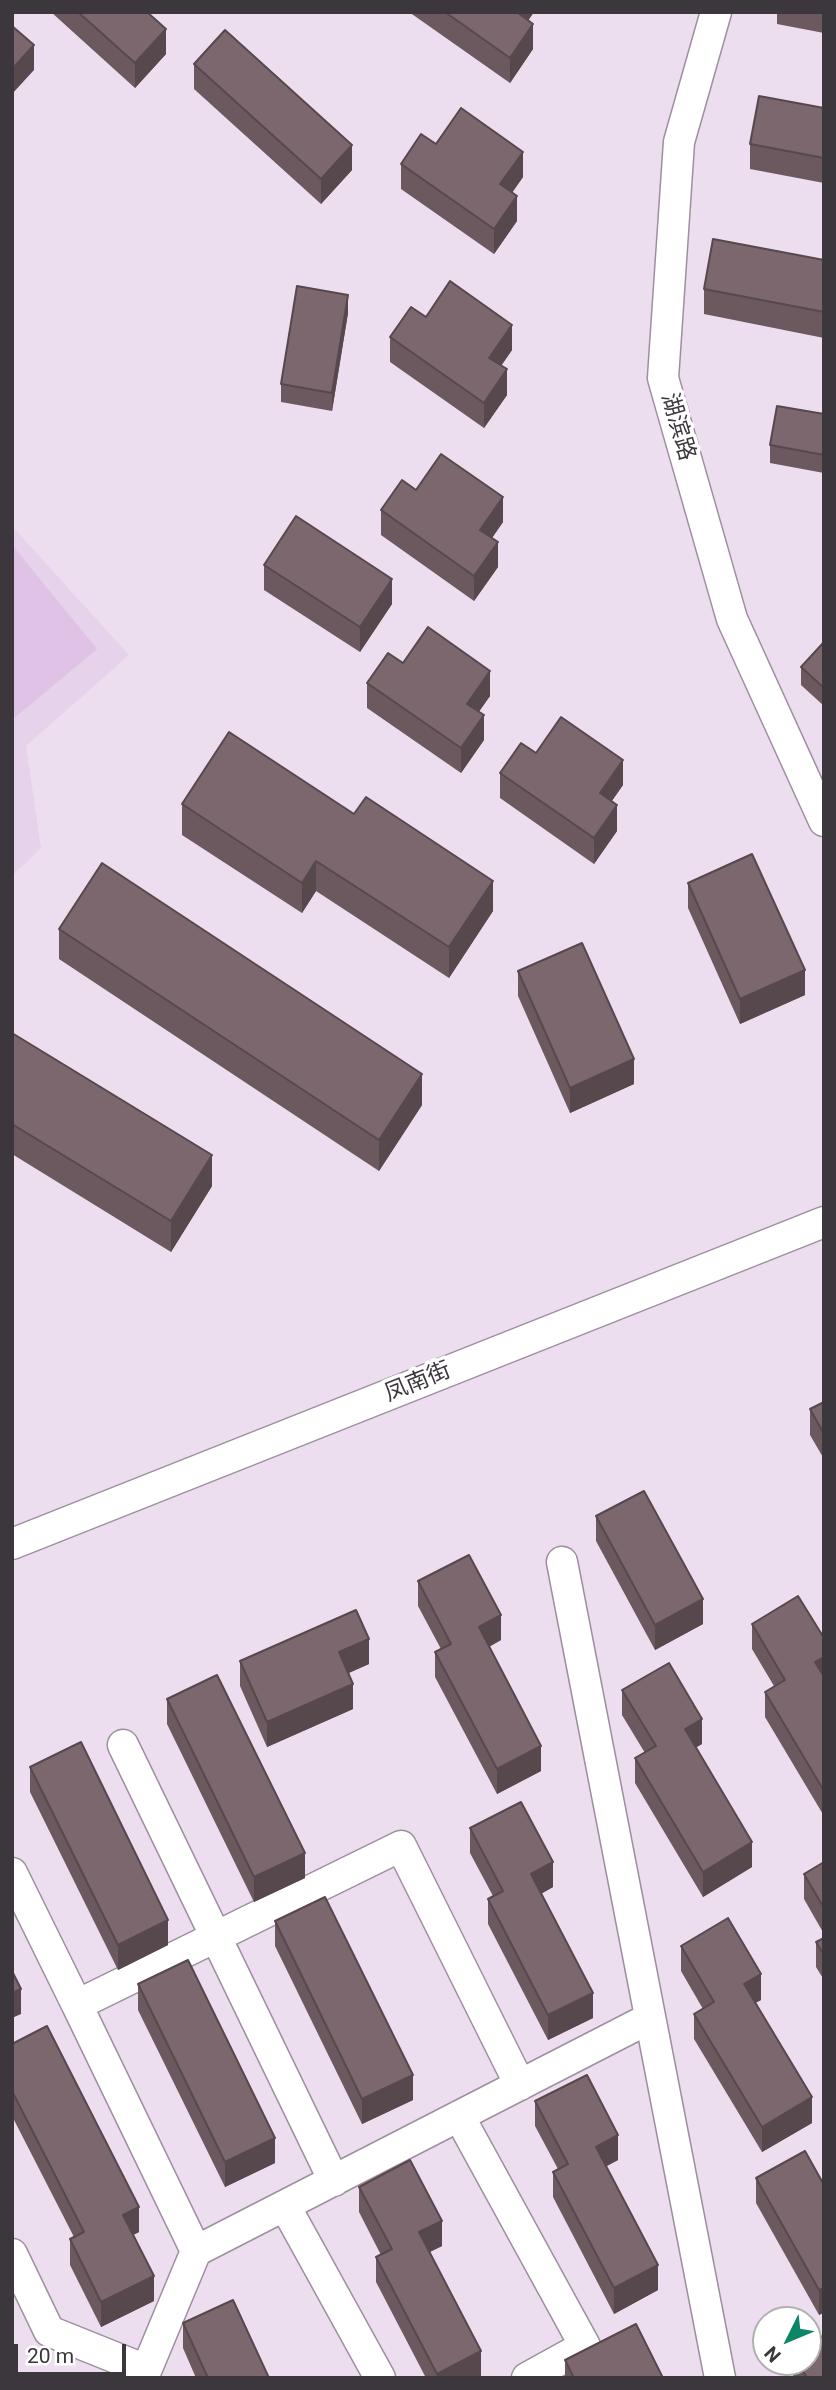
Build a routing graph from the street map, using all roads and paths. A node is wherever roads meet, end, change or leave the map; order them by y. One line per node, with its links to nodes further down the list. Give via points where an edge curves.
1 (716, 12): 2 (street, 湖滨路, via 679,142 663,378 732,619)
2 (824, 821)
3 (824, 1222): 4 (street, 凤南街)
4 (12, 1544)
5 (562, 1562): 10 (street)
6 (123, 1745): 8 (street)
7 (12, 1873): 9 (street)
8 (217, 1936): 9 (street); 11 (street, via 401,1846); 13 (street)
9 (77, 2005): 15 (street)
10 (650, 2018): 11 (street); 20 (street)
11 (520, 2085): 12 (street)
12 (459, 2116): 13 (street); 19 (street, via 585,2346)
13 (334, 2181): 14 (street)
14 (285, 2206): 15 (street); 18 (street)
15 (196, 2251): 17 (street)
16 (12, 2254): 17 (street, via 49,2331)
17 (145, 2374)
18 (380, 2378)
19 (527, 2378)
20 (720, 2378)

